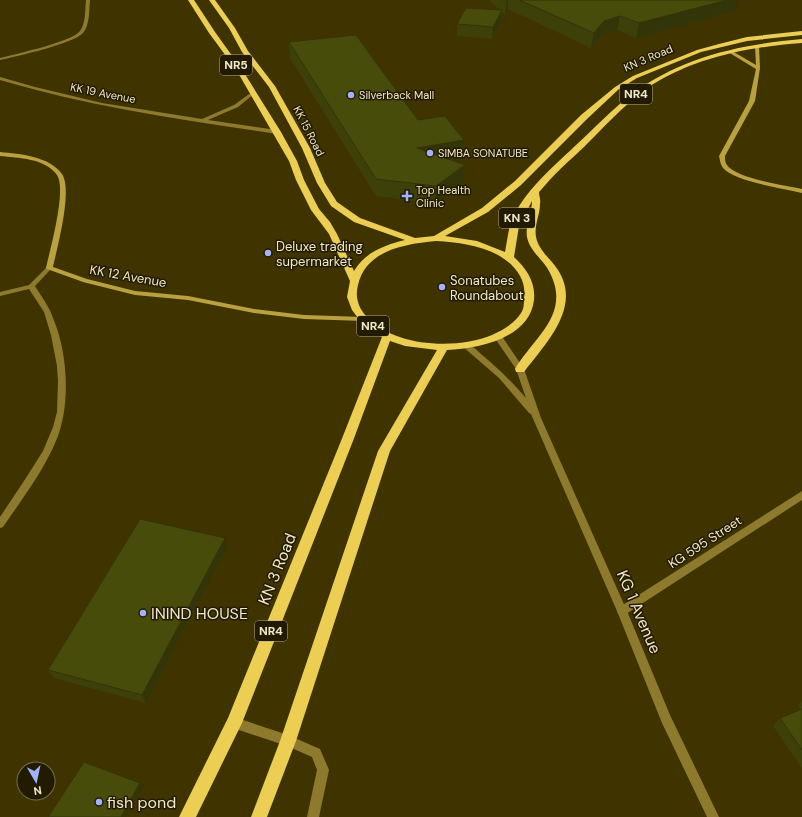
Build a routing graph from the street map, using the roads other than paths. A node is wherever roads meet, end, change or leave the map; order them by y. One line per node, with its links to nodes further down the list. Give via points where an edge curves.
1 (88, 0): 8 (street, via 81,33 66,40)
2 (191, 0): 11 (highway, NR5, via 240,70)
3 (212, 0): 19 (highway, KK 15 Road / NR5, via 245,52 272,86 334,204 357,220)
4 (802, 33): 15 (highway, KN 3 Road / NR4, via 747,39 699,51 635,77 617,88 584,117)
5 (802, 41): 6 (highway, KN 3 Road / NR4)
6 (758, 46): 7 (highway, KN 3 Road / NR4); 9 (main road)
7 (730, 52): 9 (main road); 16 (highway, KN 3 Road / NR4, via 670,73 637,94)
8 (0, 59)
9 (758, 68): 17 (main road, via 752,101 722,156 724,166 732,173 746,178)
10 (0, 78): 12 (street, KK 19 Avenue, via 33,89 83,100)
11 (252, 93): 12 (street, via 236,106); 13 (highway, NR5)
12 (204, 121): 13 (street, KK 19 Avenue)
13 (277, 132): 22 (highway, NR5, via 315,210 333,234)
14 (0, 154): 21 (main road, via 43,163 61,175 64,186)
15 (518, 183): 18 (highway, KN 3, via 486,210)
16 (537, 188): 20 (highway, KN 3, via 517,218); 30 (highway, via 537,205 530,227 533,243 555,272 563,294 560,314)
17 (802, 191)
18 (436, 238): 19 (highway, NR4); 20 (highway, NR4, via 463,240 488,247)
19 (412, 240): 22 (highway, NR4, via 385,248 365,262)
20 (509, 258): 27 (highway, NR4, via 524,273 530,290 527,311 516,325)
21 (49, 268): 23 (street); 25 (main road, KK 12 Avenue, via 85,281 135,292 188,298 254,311)
22 (353, 279): 25 (highway, NR4, via 352,299)
23 (31, 286): 24 (street); 33 (street, via 50,320 59,362 62,393 60,412 52,440 37,468)
24 (0, 294)
25 (363, 319): 26 (highway, NR4)
26 (387, 336): 29 (highway, NR4, via 413,345); 35 (highway, KN 3 Road / NR4)
27 (498, 337): 28 (highway, NR4); 30 (street, KG 1 Avenue)
28 (466, 346): 29 (highway, NR4); 31 (street, KG 1 Avenue, via 514,388)
29 (443, 348): 36 (highway, via 384,451)
30 (520, 369): 31 (street, KG 1 Avenue)
31 (537, 418): 34 (street, KG 1 Avenue)
32 (802, 495): 34 (street, KG 595 Street)
33 (0, 524)
34 (622, 611): 40 (street, KG 1 Avenue, via 666,719)
35 (234, 723): 36 (street); 37 (highway, KN 3 Road / NR4)
36 (288, 741): 38 (highway); 39 (street, via 316,753 323,770)
37 (187, 817)
38 (259, 817)
39 (313, 817)
40 (713, 817)

